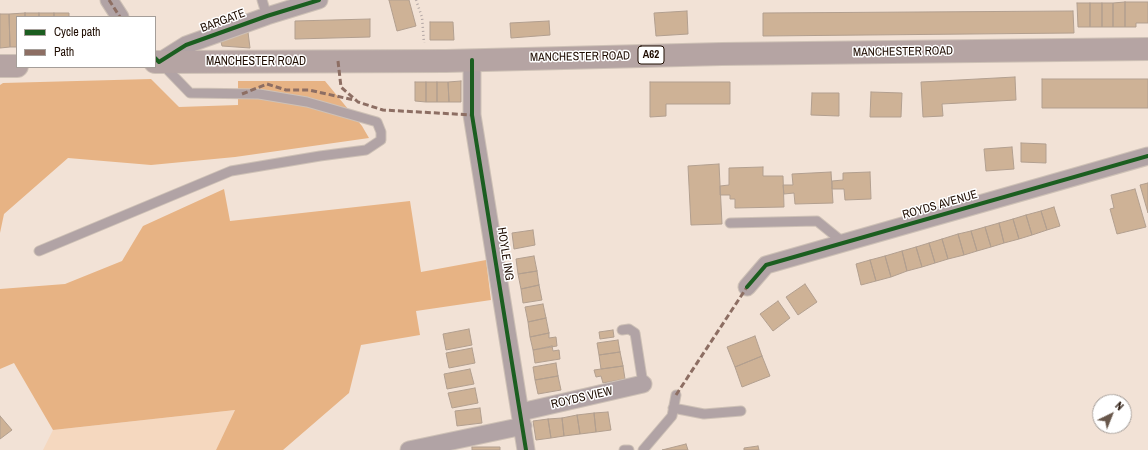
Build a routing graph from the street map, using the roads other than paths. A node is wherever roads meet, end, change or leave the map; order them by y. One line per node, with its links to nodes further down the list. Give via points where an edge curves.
1 (109, 0): 4 (street)
2 (262, 0): 5 (lane)
3 (319, 0): 5 (street, BARGATE)
4 (119, 16)
5 (267, 16): 8 (street, BARGATE, via 186,46)
6 (1148, 49): 7 (main road, MANCHESTER ROAD / A62)
7 (472, 60): 8 (main road, MANCHESTER ROAD / A62); 21 (street, HOYLE ING, via 472,115)
8 (156, 61): 14 (lane, via 190,93 259,94 307,102 377,122 381,140 366,150 231,171)
9 (0, 66): 10 (main road)
10 (16, 66)
11 (1148, 156): 13 (street, ROYDS AVENUE)
12 (730, 223): 13 (lane, via 817,220)
13 (844, 243): 15 (street, ROYDS AVENUE, via 766,265)
14 (39, 250)
15 (747, 287)
16 (622, 330): 17 (lane, via 628,329 635,333)
17 (643, 384): 21 (street, ROYDS VIEW)
18 (676, 395): 19 (lane)
19 (673, 408): 20 (lane, via 704,414); 27 (lane, via 672,416)
20 (741, 411)
21 (522, 419): 22 (street, ROYDS VIEW); 24 (street, HOYLE ING)
22 (434, 448): 23 (street, ROYDS VIEW)
23 (409, 450)
24 (526, 450)
25 (624, 450): 26 (lane)
26 (629, 450)
27 (643, 450)

